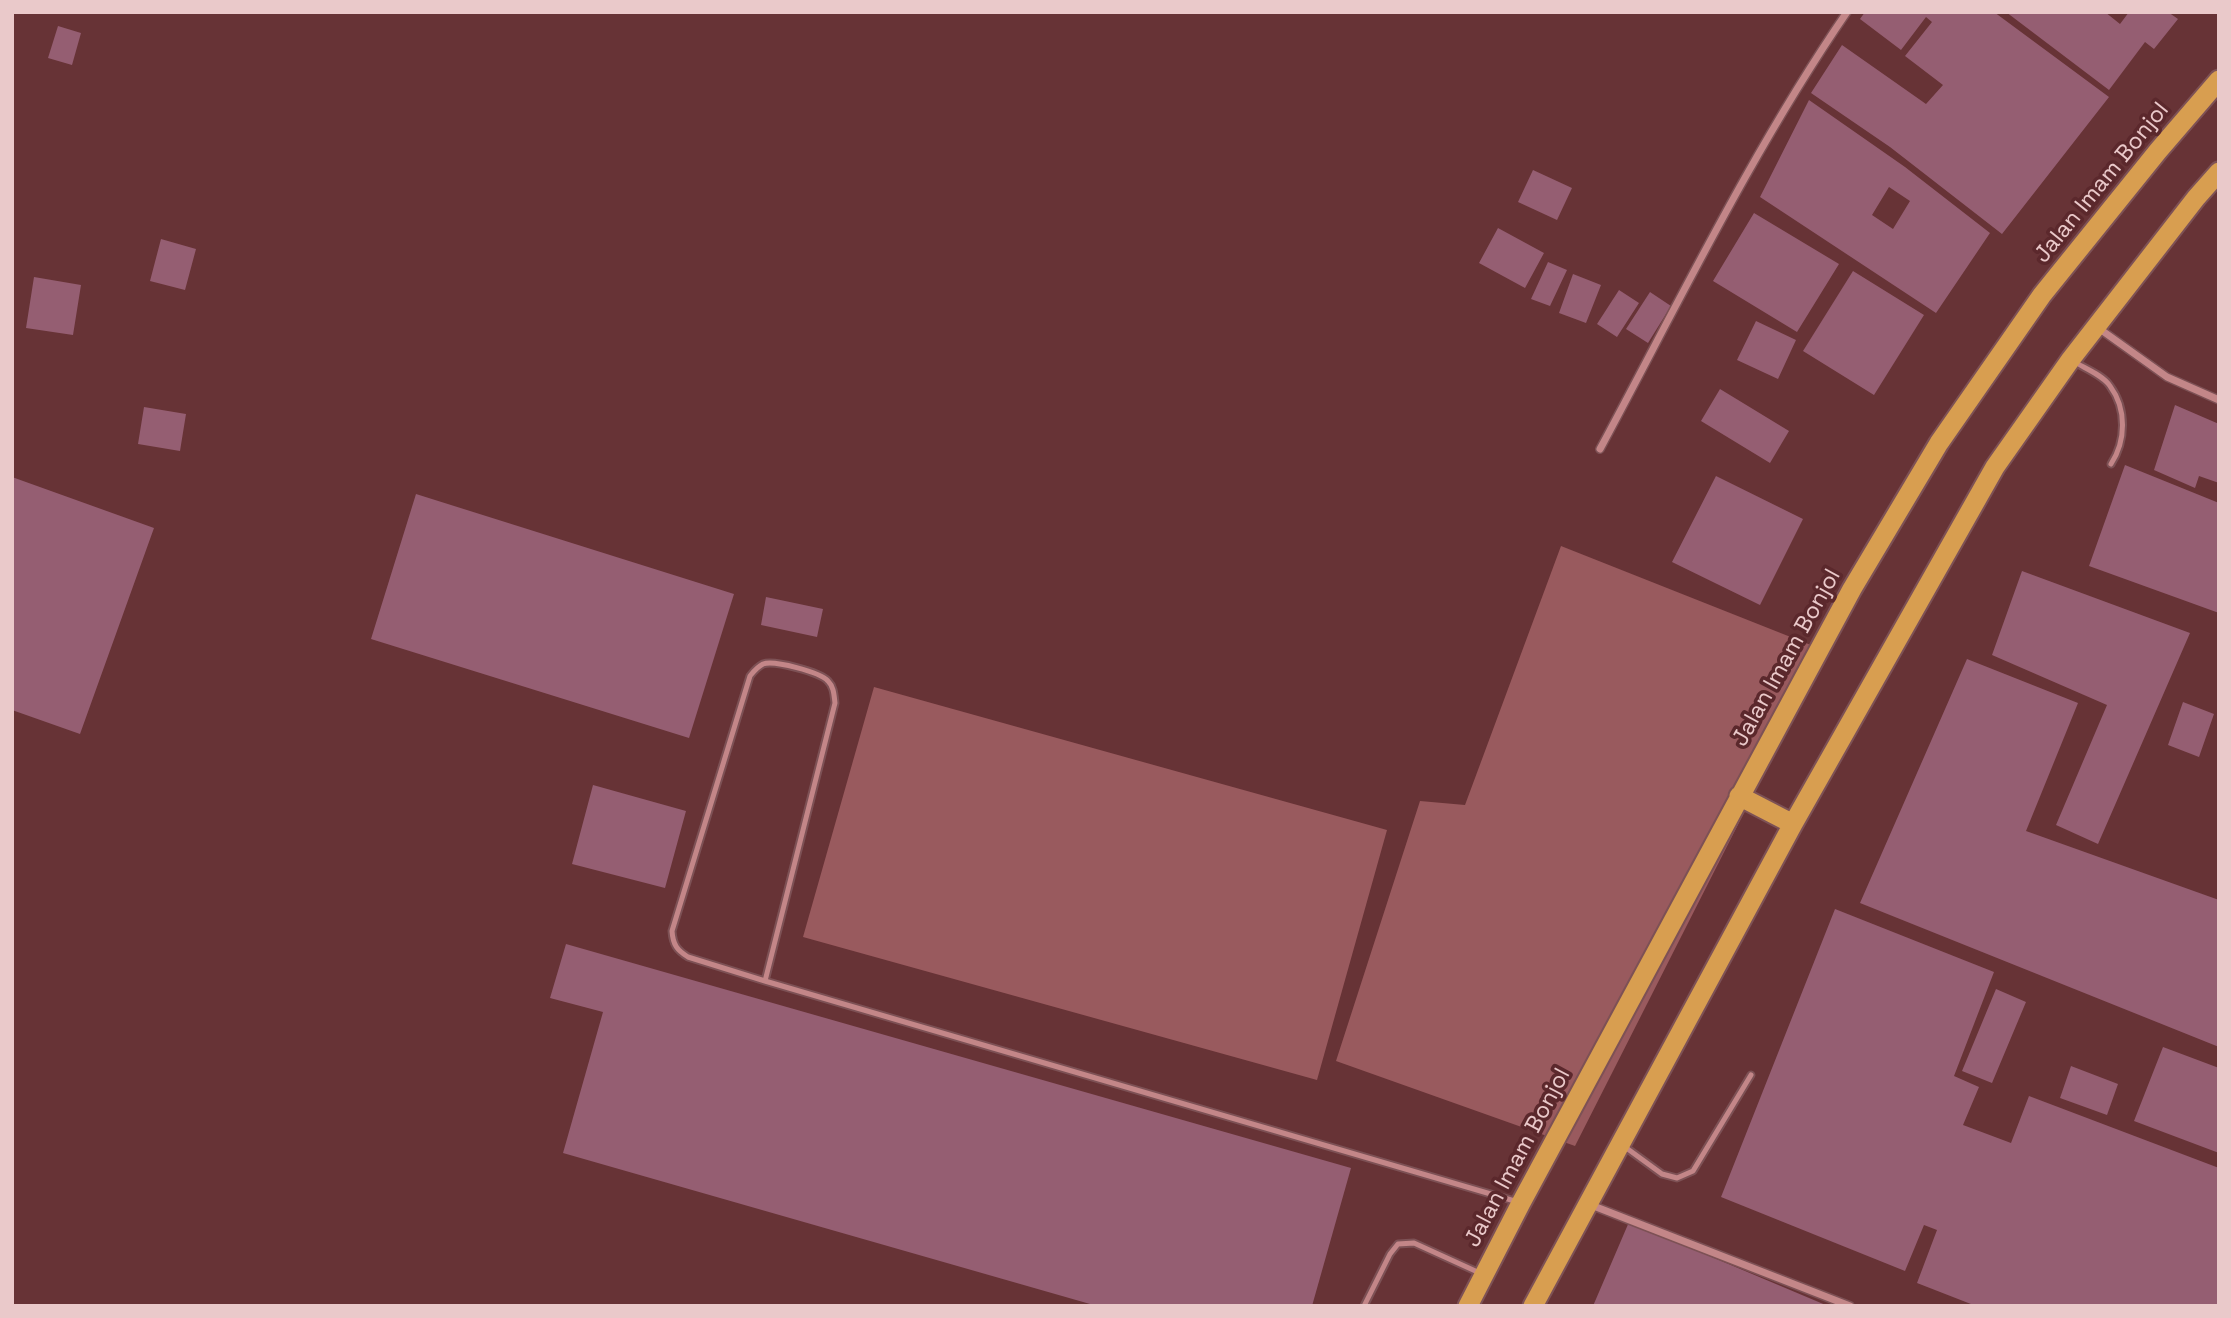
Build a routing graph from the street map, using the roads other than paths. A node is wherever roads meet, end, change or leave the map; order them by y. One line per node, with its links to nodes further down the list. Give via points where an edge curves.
1 (1847, 12): 7 (street, via 1758,156)
2 (2219, 80): 9 (highway, Jalan Imam Bonjol, via 2042,295 1940,443 1852,589)
3 (2219, 172): 4 (highway)
4 (2096, 327): 5 (highway); 6 (street, via 2166,377)
5 (2071, 359): 8 (lane, via 2109,384 2121,408 2121,448); 10 (highway, via 1995,467)
6 (2219, 400)
7 (1600, 449)
8 (2111, 464)
9 (1739, 796): 10 (highway); 14 (highway, Jalan Imam Bonjol)
10 (1793, 824): 13 (highway)
11 (765, 981): 11 (lane, via 688,957 678,951 673,932 750,676 765,663 775,663 821,676 830,682 835,703); 14 (lane)
12 (1751, 1075): 13 (lane, via 1693,1171 1677,1178 1662,1174)
13 (1620, 1143): 15 (highway)
14 (1521, 1203): 16 (highway, Jalan Imam Bonjol)
15 (1587, 1203): 19 (highway); 20 (street)
16 (1484, 1275): 17 (lane, via 1414,1243 1398,1244); 18 (highway, Jalan Imam Bonjol)
17 (1364, 1306)
18 (1468, 1306)
19 (1533, 1306)
20 (1850, 1306)

